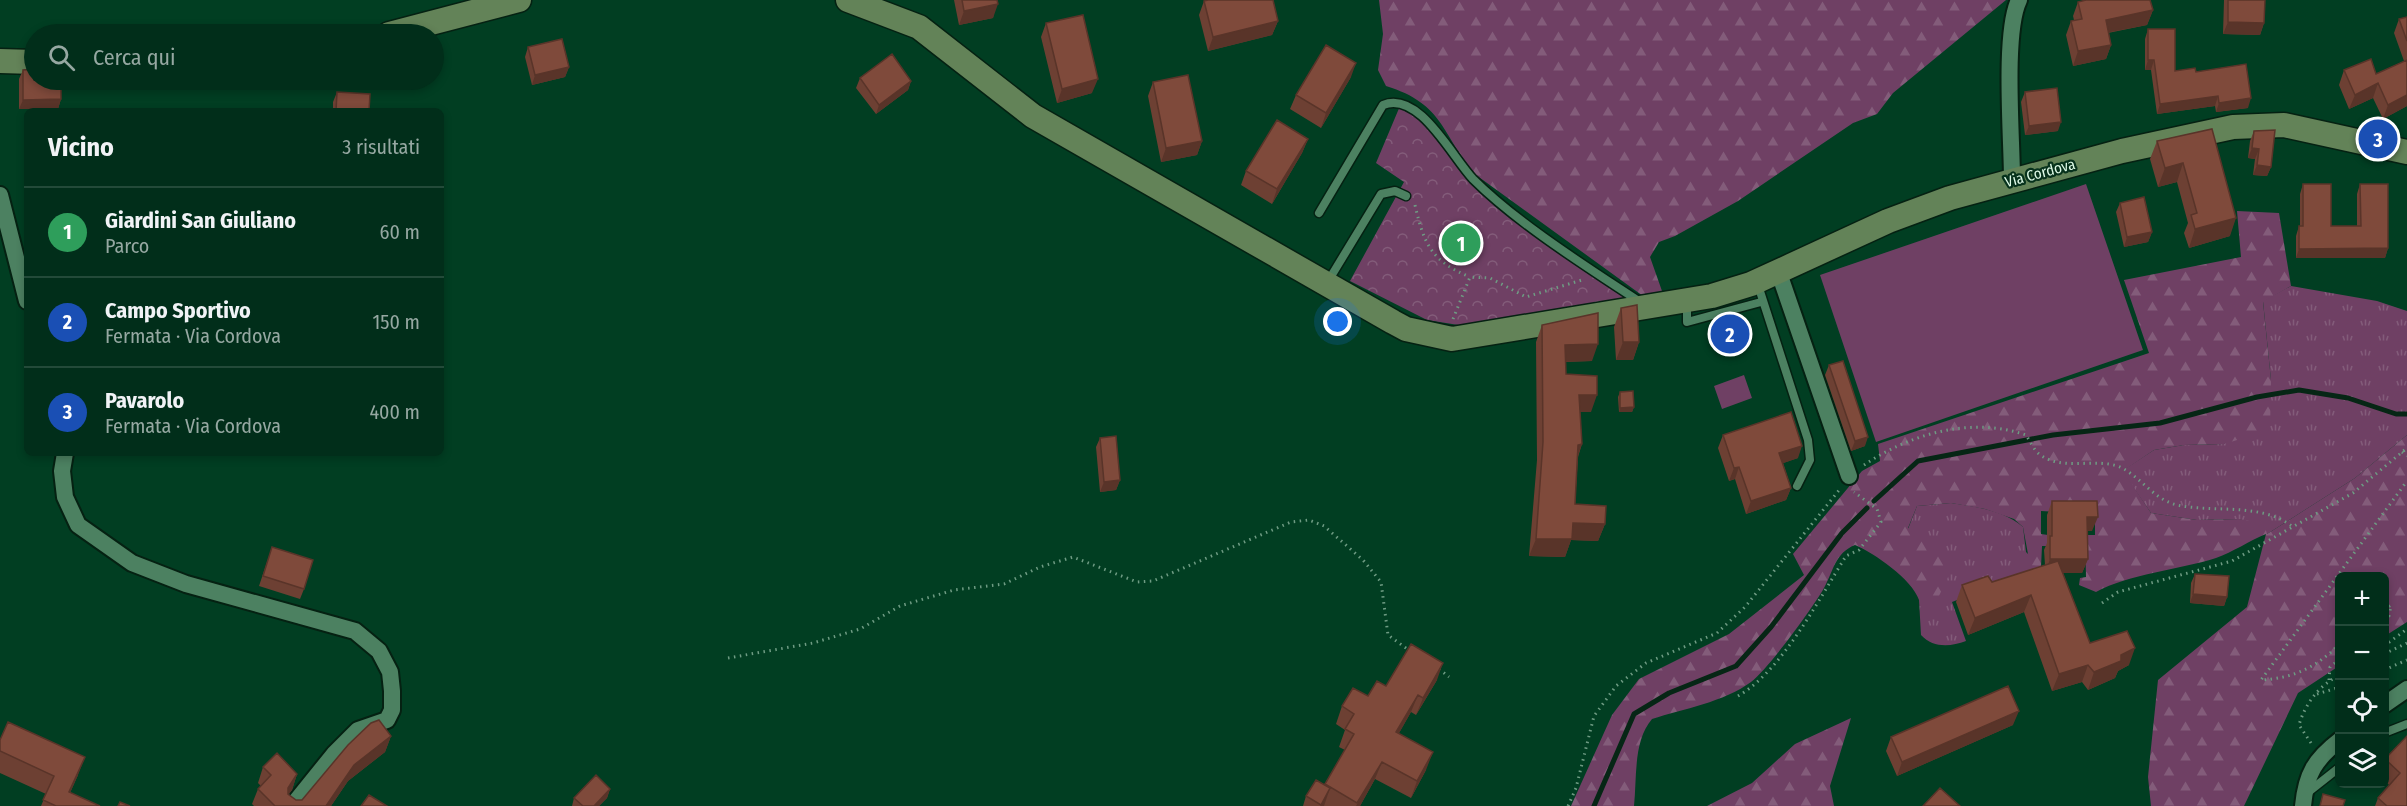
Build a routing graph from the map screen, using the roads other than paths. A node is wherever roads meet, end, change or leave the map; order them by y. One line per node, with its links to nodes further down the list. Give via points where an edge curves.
1 (519, 0): 4 (street)
2 (848, 0): 13 (street, via 919,27 1033,116)
3 (2019, 0): 8 (street, via 2014,11 2011,60)
4 (427, 24)
5 (0, 61): 6 (street)
6 (24, 62)
7 (2407, 152): 8 (street, Via Cordova, via 2326,132 2260,125 2233,127)
8 (2012, 180): 12 (street, Via Cordova, via 1888,221)
9 (0, 195): 14 (street)
10 (1406, 196): 13 (lane, via 1395,191 1381,194)
11 (1319, 213): 16 (lane, via 1383,105 1401,102 1427,121 1474,179 1511,211)
12 (1779, 273): 15 (street, Via Cordova); 18 (street)
13 (1327, 283): 16 (street, Via Cordova, via 1406,329 1452,339)
14 (24, 289)
15 (1759, 292): 16 (street, Via Cordova); 19 (lane, via 1808,440 1810,460)
16 (1646, 305)
17 (64, 456): 27 (street, via 65,497 78,525 132,562 186,584 355,631 379,651 390,672 392,710 387,720 358,730)
18 (1846, 479)
19 (1797, 486)
20 (2407, 689): 21 (street)
21 (2389, 702)
22 (2407, 724): 23 (lane)
23 (2389, 731)
24 (2335, 744): 26 (street, via 2319,756)
25 (2335, 772): 26 (lane)
26 (2304, 801)
27 (292, 806)

